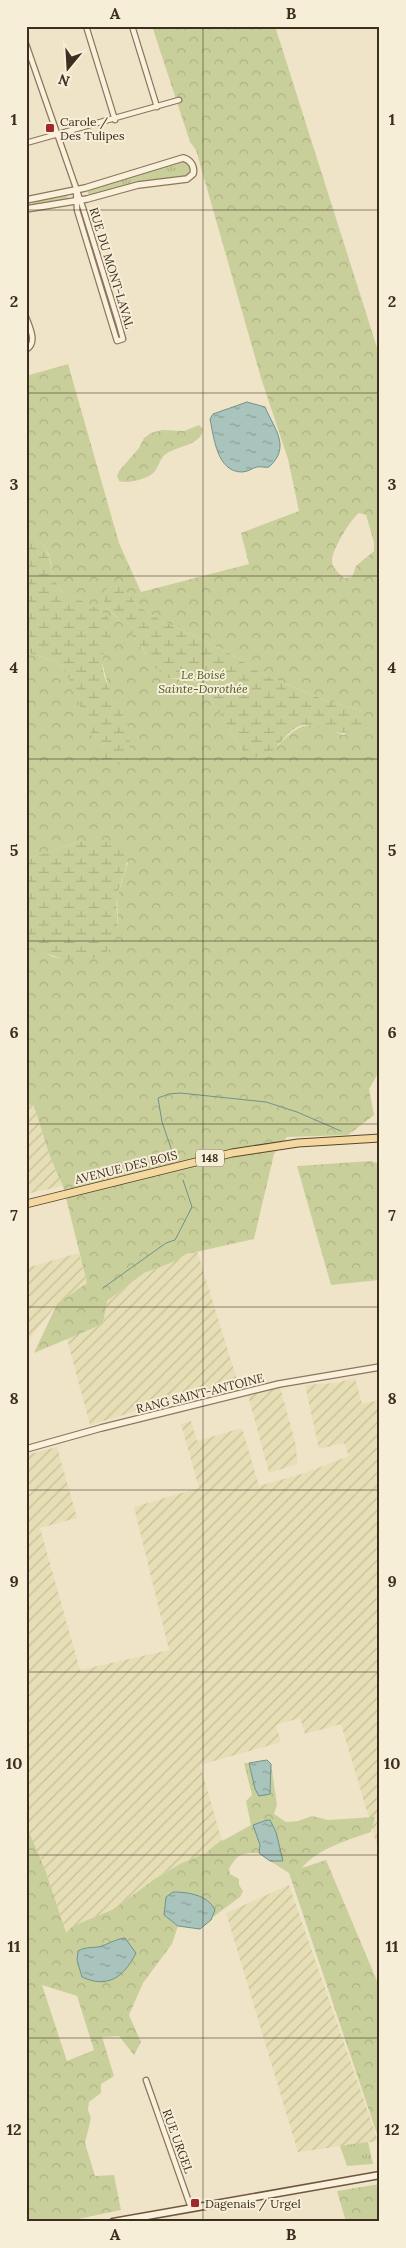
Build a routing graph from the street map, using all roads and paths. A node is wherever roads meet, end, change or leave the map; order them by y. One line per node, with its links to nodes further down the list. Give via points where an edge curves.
1 (86, 26): 6 (street)
2 (132, 26): 5 (street)
3 (26, 44): 7 (street)
4 (179, 100): 5 (street)
5 (157, 107): 6 (street)
6 (115, 120): 7 (street)
7 (57, 135): 8 (street); 9 (street)
8 (26, 143)
9 (76, 190): 10 (street); 11 (street); 11 (street, via 183,158 194,168 187,179 138,185)
10 (26, 200)
11 (78, 200): 11 (street, RUE DU MONT-LAVAL, via 77,210 117,341 123,339); 12 (street)
12 (26, 209)
13 (26, 317): 14 (street, via 33,341)
14 (26, 350)
15 (380, 1138): 16 (main road, AVENUE DES BOIS / 148, via 298,1143 232,1153)
16 (26, 1204)
17 (380, 1367): 18 (street, RANG SAINT-ANTOINE, via 279,1384)
18 (26, 1448)
19 (146, 2080): 21 (street, RUE URGEL)
20 (380, 2175): 21 (main road)
21 (192, 2208): 22 (main road)
22 (113, 2222)

